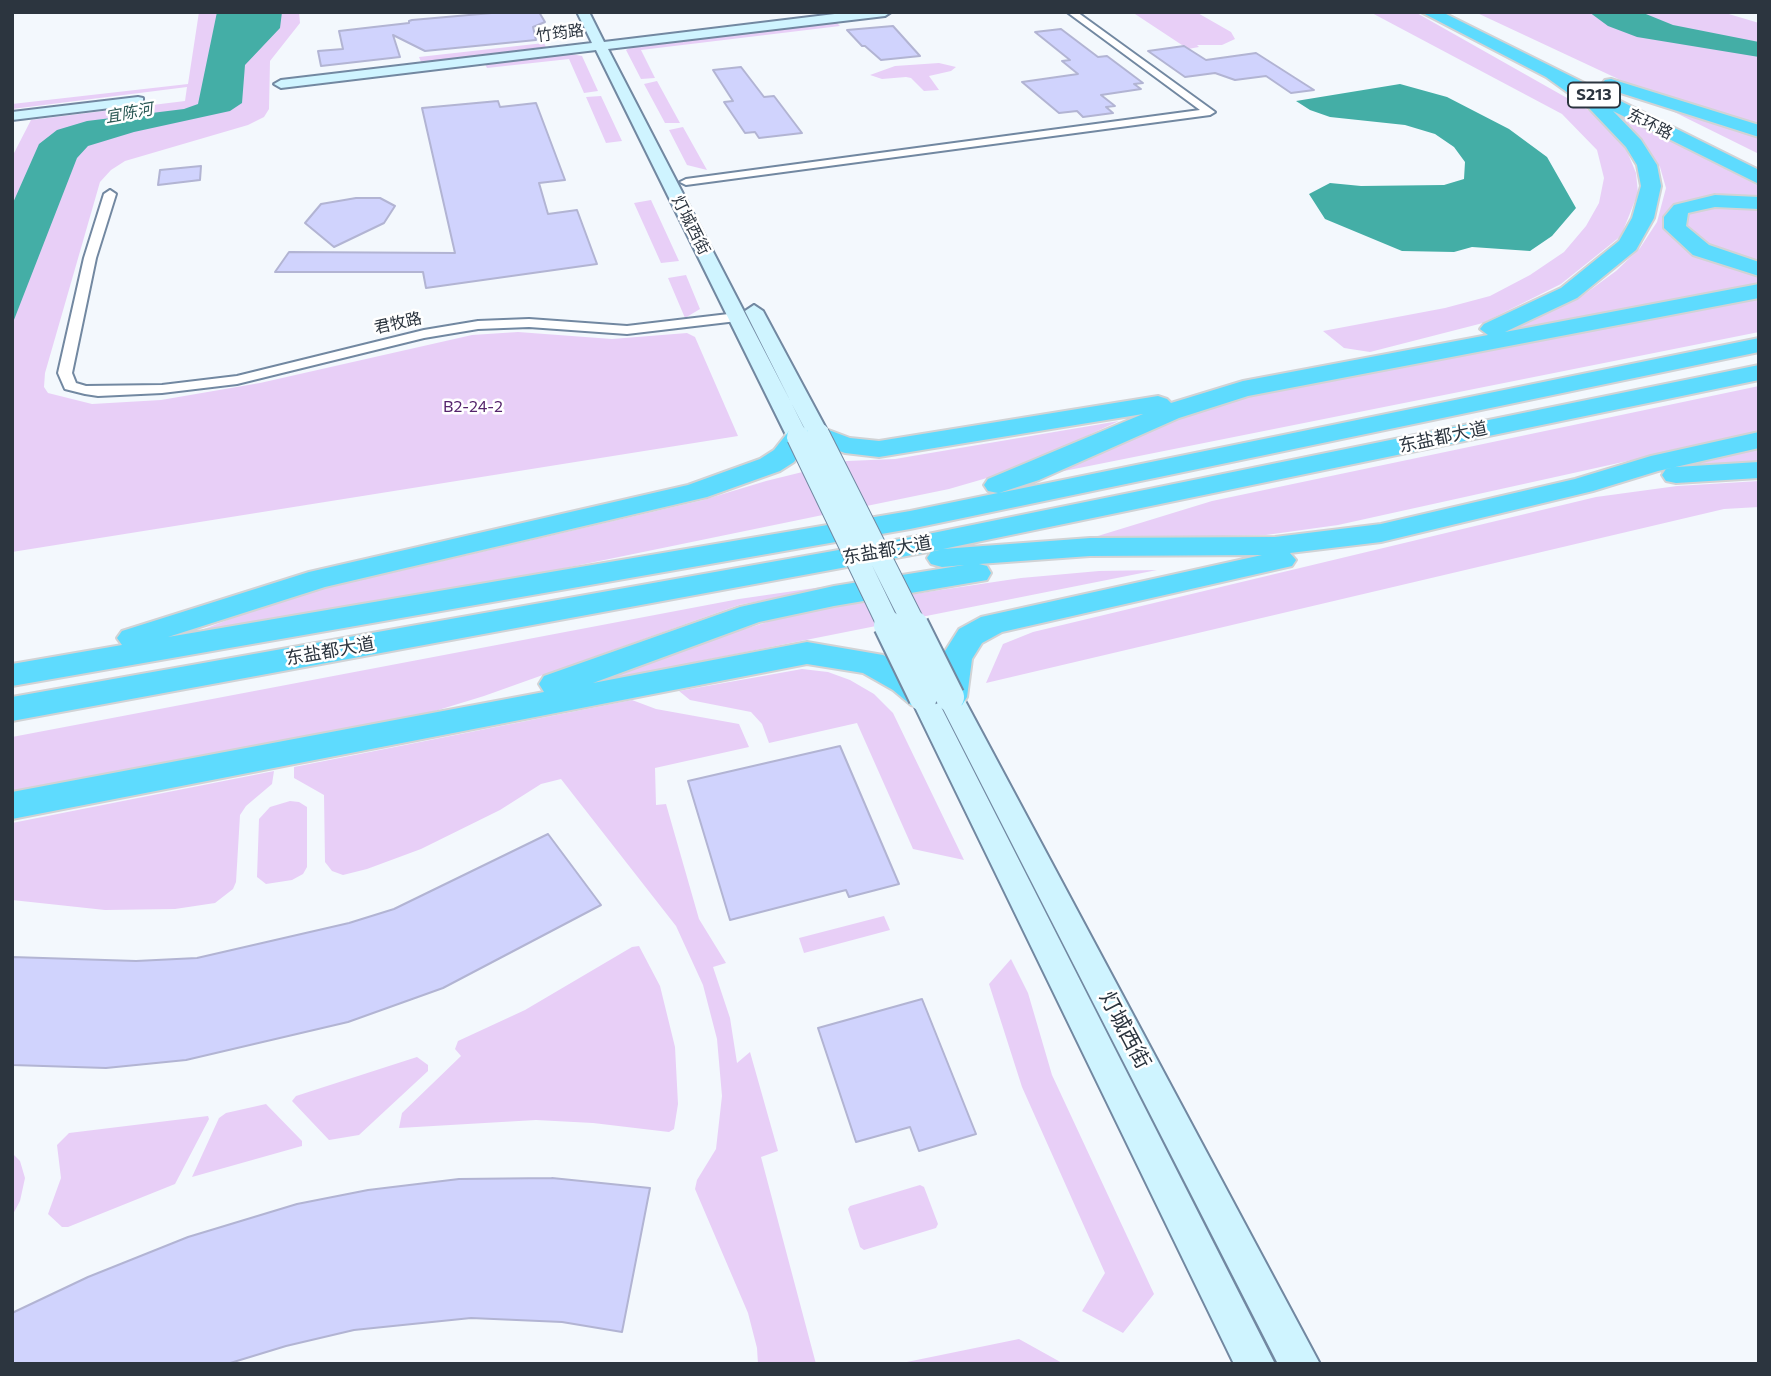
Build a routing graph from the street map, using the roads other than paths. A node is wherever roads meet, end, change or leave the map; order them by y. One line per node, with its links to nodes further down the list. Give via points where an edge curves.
1 (583, 12): 7 (street, 灯城西街)
2 (598, 12): 7 (street, 灯城西街)
3 (885, 12): 7 (street, 竹筠路)
4 (1071, 12): 15 (street, via 1210,112)
5 (1429, 12): 9 (highway, 东环路 / S213)
6 (1453, 12): 8 (highway, 东环路 / S213)
7 (607, 45): 10 (street, 竹筠路); 15 (street, 灯城西街); 20 (street, 灯城西街)
8 (1576, 71): 13 (highway); 14 (highway, 东环路 / S213)
9 (1552, 74): 14 (highway, 东环路 / S213); 22 (highway, via 1595,104 1634,144 1647,165 1651,186 1643,218 1628,245 1569,293 1511,322)
10 (281, 84)
11 (138, 101): 12 (street)
12 (12, 116)
13 (1759, 131)
14 (1757, 172)
15 (686, 182): 25 (street, 灯城西街)
16 (110, 194): 20 (street, 君牧路, via 90,258 65,373 70,386 98,392 204,384 478,325 529,323 627,330)
17 (1759, 203): 18 (highway, via 1715,201 1681,209 1675,228 1701,250)
18 (1759, 269)
19 (1759, 292): 22 (highway)
20 (737, 317): 25 (street, 灯城西街)
21 (1759, 345): 31 (highway, 东盐都大道, via 910,520)
22 (1421, 355): 24 (highway)
23 (1759, 372): 32 (highway, 东盐都大道)
24 (1243, 389): 25 (highway, via 898,447 845,445); 31 (highway, via 1170,412 974,493 809,525)
25 (808, 435): 33 (highway, via 770,465 697,491 320,579); 34 (street, bridge)
26 (1759, 440): 28 (highway, via 1651,464)
27 (1759, 470): 28 (highway)
28 (1583, 485): 29 (highway)
29 (1381, 533): 30 (highway); 32 (highway, via 1275,546 1090,547)
30 (1296, 556): 34 (highway, via 992,624 970,636); 36 (highway, via 1069,562 834,596 751,614)
31 (694, 557): 33 (highway, 东盐都大道)
32 (775, 571): 35 (highway, 东盐都大道)
33 (12, 674)
34 (937, 697): 36 (highway, via 871,663 807,653); 38 (street, 灯城西街); 39 (street, 灯城西街)
35 (12, 709)
36 (451, 720): 37 (highway)
37 (12, 806)
38 (1255, 1364)
39 (1300, 1364)

